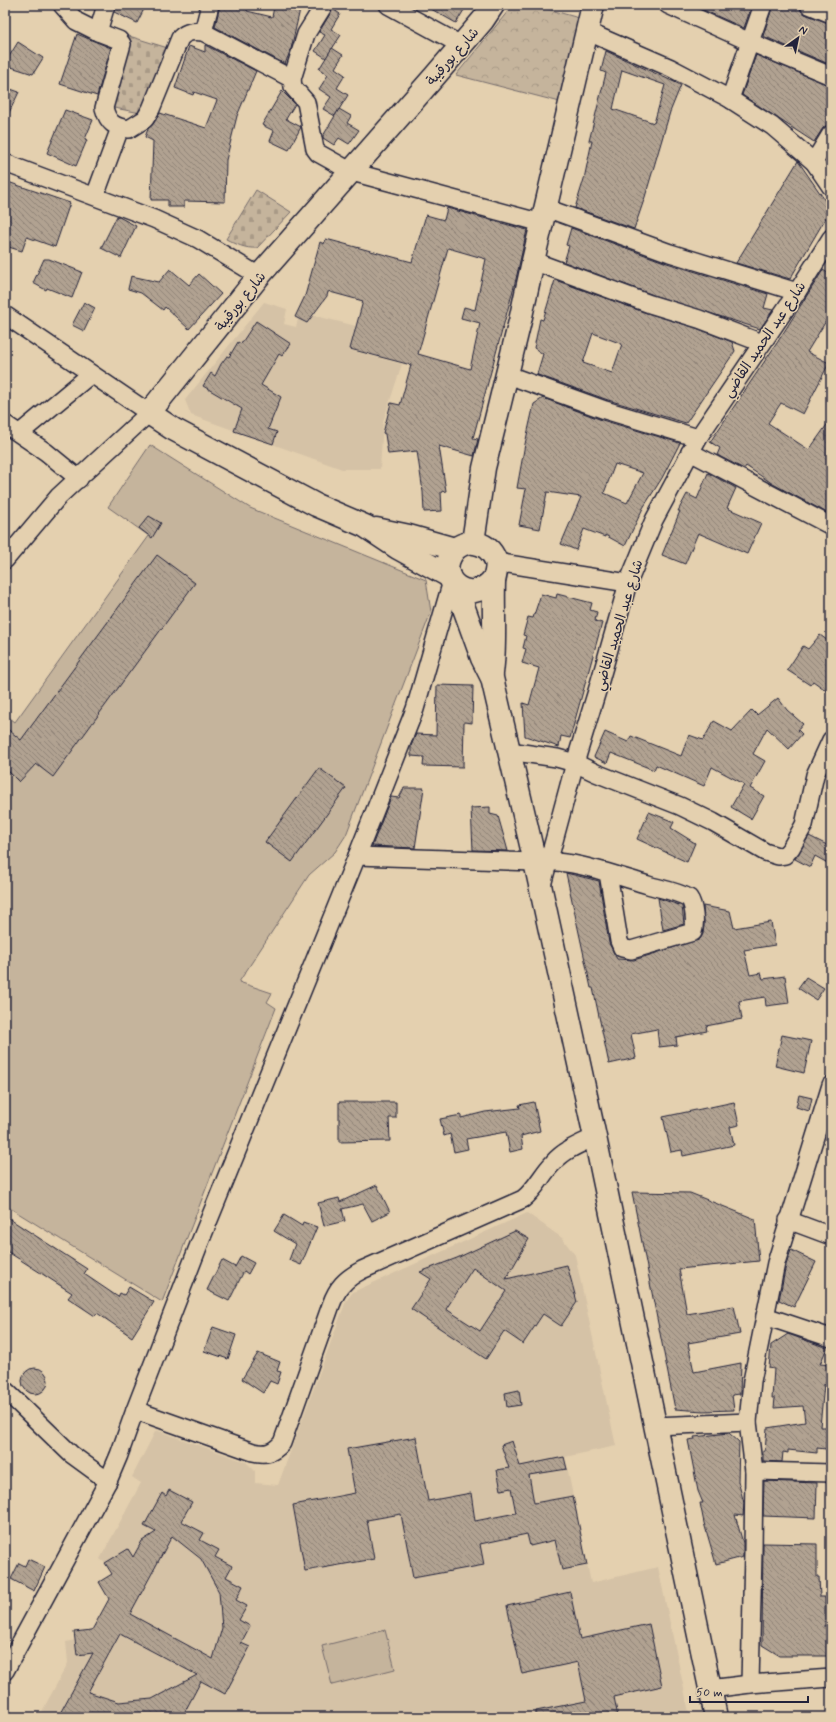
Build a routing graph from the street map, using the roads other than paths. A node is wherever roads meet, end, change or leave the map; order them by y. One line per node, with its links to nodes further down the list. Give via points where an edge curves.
1 (62, 5): 13 (street, via 76,21)
2 (106, 5): 13 (street)
3 (210, 5): 14 (street)
4 (324, 5): 18 (street, via 306,34)
5 (388, 5): 16 (street)
6 (493, 5): 16 (main road, شارع بورقيبة)
7 (593, 5): 12 (main road)
8 (668, 5): 15 (street)
9 (763, 5): 15 (street)
10 (809, 5): 11 (street)
11 (831, 14)
12 (586, 31): 19 (street, via 671,68); 27 (main road)
13 (98, 32): 20 (street, via 119,40 122,44 104,108 107,118)
14 (203, 32): 18 (street); 20 (street, via 186,33 180,38 151,109 144,119 130,129)
15 (750, 42): 17 (street); 19 (street)
16 (461, 45): 24 (main road, شارع بورقيبة)
17 (831, 76)
18 (292, 79): 24 (street, via 293,87 306,102 315,149 325,158)
19 (730, 99): 22 (street, via 772,126)
20 (120, 128): 26 (street)
21 (831, 134): 22 (street)
22 (814, 162): 25 (street)
23 (5, 163): 26 (street)
24 (352, 172): 27 (street); 30 (main road, شارع بورقيبة)
25 (831, 187)
26 (95, 196): 30 (street, via 198,239)
27 (544, 215): 29 (main road); 31 (street)
28 (831, 238): 31 (street, شارع عبد الحميد القاضي)
29 (533, 261): 33 (street); 35 (main road)
30 (259, 276): 36 (main road, شارع بورقيبة)
31 (797, 292): 33 (street, شارع عبد الحميد القاضي)
32 (5, 315): 34 (street)
33 (762, 343): 39 (street, شارع عبد الحميد القاضي)
34 (90, 374): 36 (street); 38 (street)
35 (508, 375): 39 (street); 43 (main road)
36 (149, 413): 40 (street); 41 (main road, via 173,429 316,506)
37 (5, 424): 38 (street)
38 (20, 434): 40 (street)
39 (694, 445): 42 (street); 47 (street, شارع عبد الحميد القاضي, via 654,520)
40 (79, 479): 44 (street, via 59,496)
41 (365, 526): 43 (main road); 46 (main road)
42 (831, 526)
43 (464, 546): 45 (main road, via 484,545 492,552); 46 (main road, via 449,557 447,567)
44 (5, 560)
45 (495, 570): 46 (main road, via 489,586 481,590 464,590); 47 (street); 48 (main road)
46 (452, 581): 48 (main road); 52 (street, via 416,709)
47 (628, 584): 51 (street, شارع عبد الحميد القاضي)
48 (492, 678): 50 (main road)
49 (831, 740): 51 (street, via 815,775 804,825 791,848 785,855 778,856 765,852 680,806)
50 (509, 751): 51 (street); 53 (main road)
51 (575, 763): 53 (street, شارع عبد الحميد القاضي)
52 (357, 856): 53 (street); 62 (street)
53 (542, 861): 54 (street, via 569,863); 56 (main road, via 541,892)
54 (608, 873): 54 (street, via 689,898 692,904 693,932 630,950 622,948)
55 (831, 1085): 57 (street)
56 (595, 1137): 62 (street, via 568,1149 561,1155 524,1199 362,1270 342,1284 333,1299 282,1443 274,1451 264,1454 252,1452); 64 (main road)
57 (788, 1220): 58 (street); 59 (street, via 771,1280)
58 (831, 1236)
59 (765, 1316): 60 (street); 63 (street, via 752,1381)
60 (831, 1338)
61 (5, 1390): 67 (street, via 71,1454)
62 (134, 1410): 67 (street)
63 (748, 1422): 64 (street); 65 (street)
64 (655, 1426): 72 (main road)
65 (754, 1471): 66 (street); 71 (street)
66 (831, 1473)
67 (108, 1481): 68 (street)
68 (10, 1649): 69 (street)
69 (5, 1671)
70 (831, 1678): 71 (street)
71 (750, 1684): 72 (street)
72 (710, 1689): 73 (main road)
73 (716, 1717)

